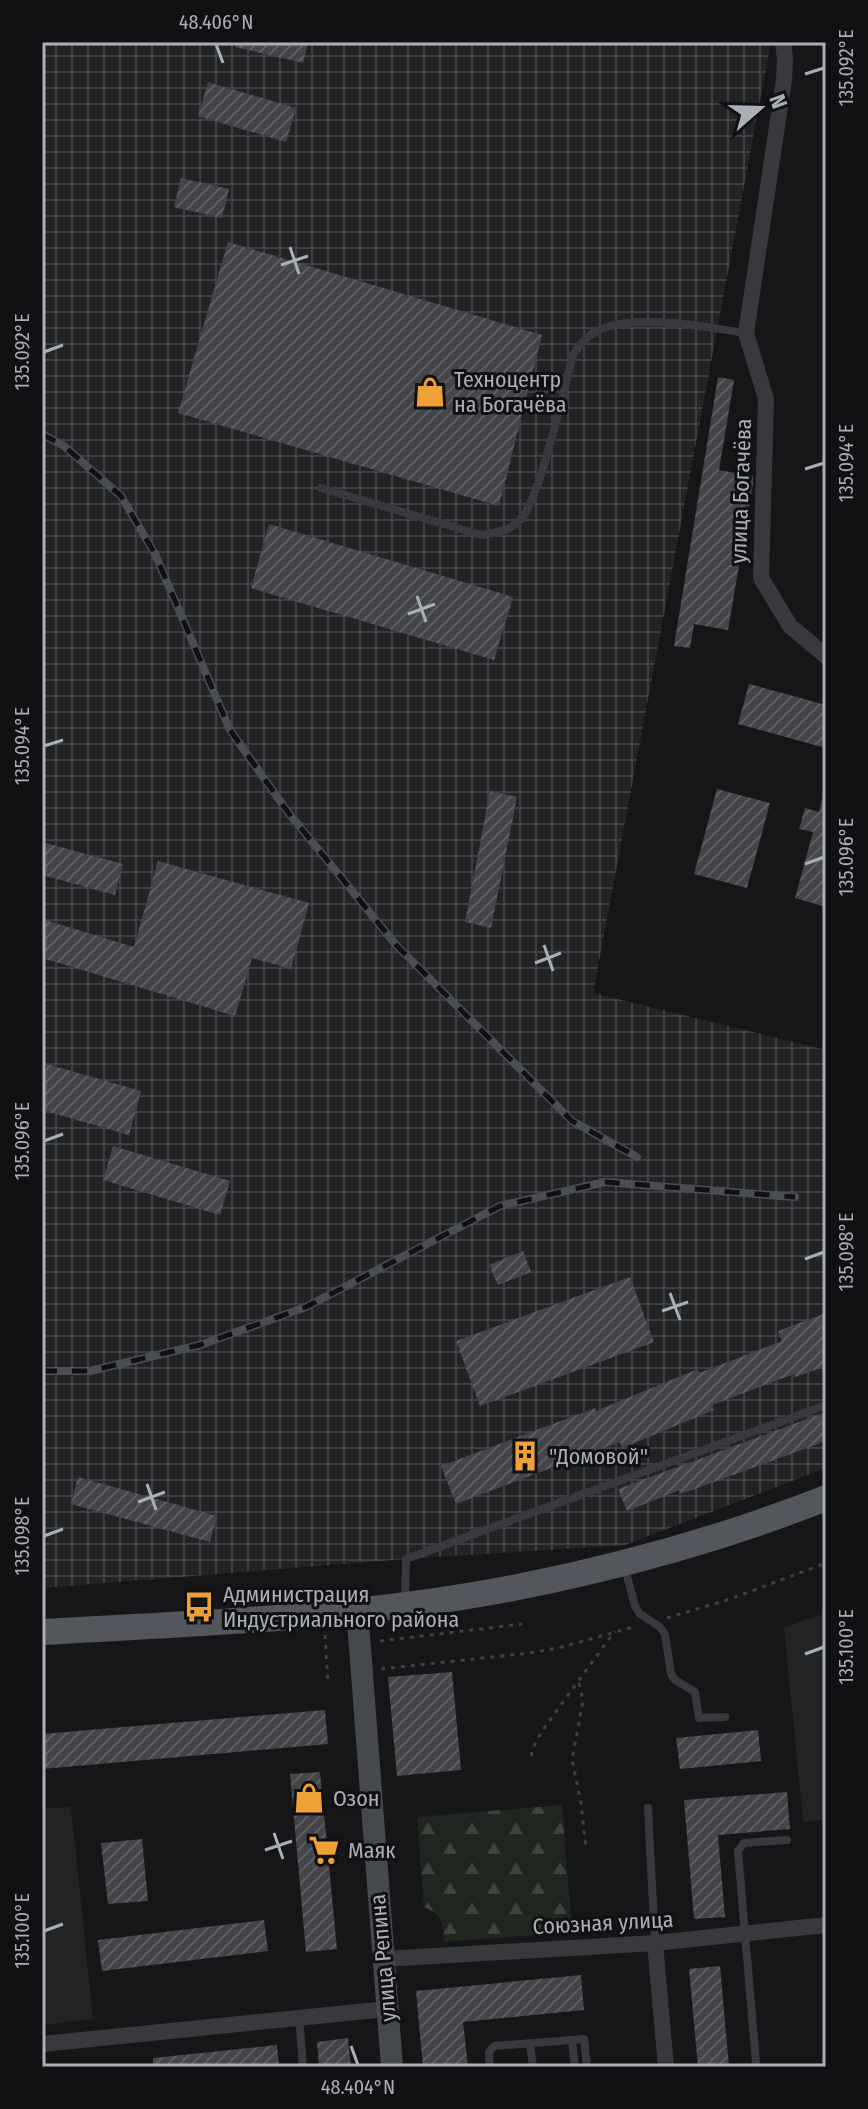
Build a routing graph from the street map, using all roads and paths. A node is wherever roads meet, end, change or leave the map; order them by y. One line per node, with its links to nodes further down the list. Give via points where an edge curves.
1 (783, 42): 2 (street, via 784,80)
2 (746, 333): 3 (lane, via 683,323 620,325 594,332 573,355 531,505 511,528 481,535); 4 (street, улица Богачёва, via 766,399 761,578 790,626)
3 (321, 488)
4 (826, 656)
5 (826, 1405): 9 (lane, via 406,1559)
6 (826, 1498): 7 (main road)
7 (624, 1563): 9 (main road); 11 (lane, via 635,1606)
8 (826, 1563): 11 (path)
9 (405, 1604): 10 (main road)
10 (357, 1609): 14 (main road); 15 (street, улица Репина)
11 (650, 1623): 13 (path); 18 (lane, via 665,1635 671,1674 695,1692 699,1718)
12 (522, 1624): 15 (path)
13 (615, 1631): 16 (path, via 530,1653); 17 (path)
14 (42, 1632)
15 (360, 1643): 16 (street, улица Репина)
16 (362, 1671): 26 (street, улица Репина)
17 (579, 1683): 19 (path, via 547,1724); 22 (path, via 583,1701 572,1760)
18 (725, 1717)
19 (531, 1756)
20 (648, 1808): 25 (lane)
21 (787, 1840): 24 (lane, via 739,1846)
22 (586, 1848)
23 (826, 1925): 24 (street, Союзная улица)
24 (745, 1934): 25 (street, Союзная улица); 32 (lane)
25 (655, 1943): 26 (street, Союзная улица); 39 (street)
26 (383, 1959): 27 (street, улица Репина)
27 (387, 2009): 28 (street); 34 (street, улица Репина)
28 (299, 2018): 31 (street); 33 (lane)
29 (572, 2040): 30 (lane); 37 (lane); 38 (lane, via 584,2039)
30 (530, 2043): 35 (lane, via 490,2048); 36 (lane)
31 (42, 2044)
32 (756, 2063)
33 (303, 2067)
34 (392, 2067)
35 (490, 2067)
36 (533, 2067)
37 (575, 2067)
38 (587, 2067)
39 (666, 2067)

